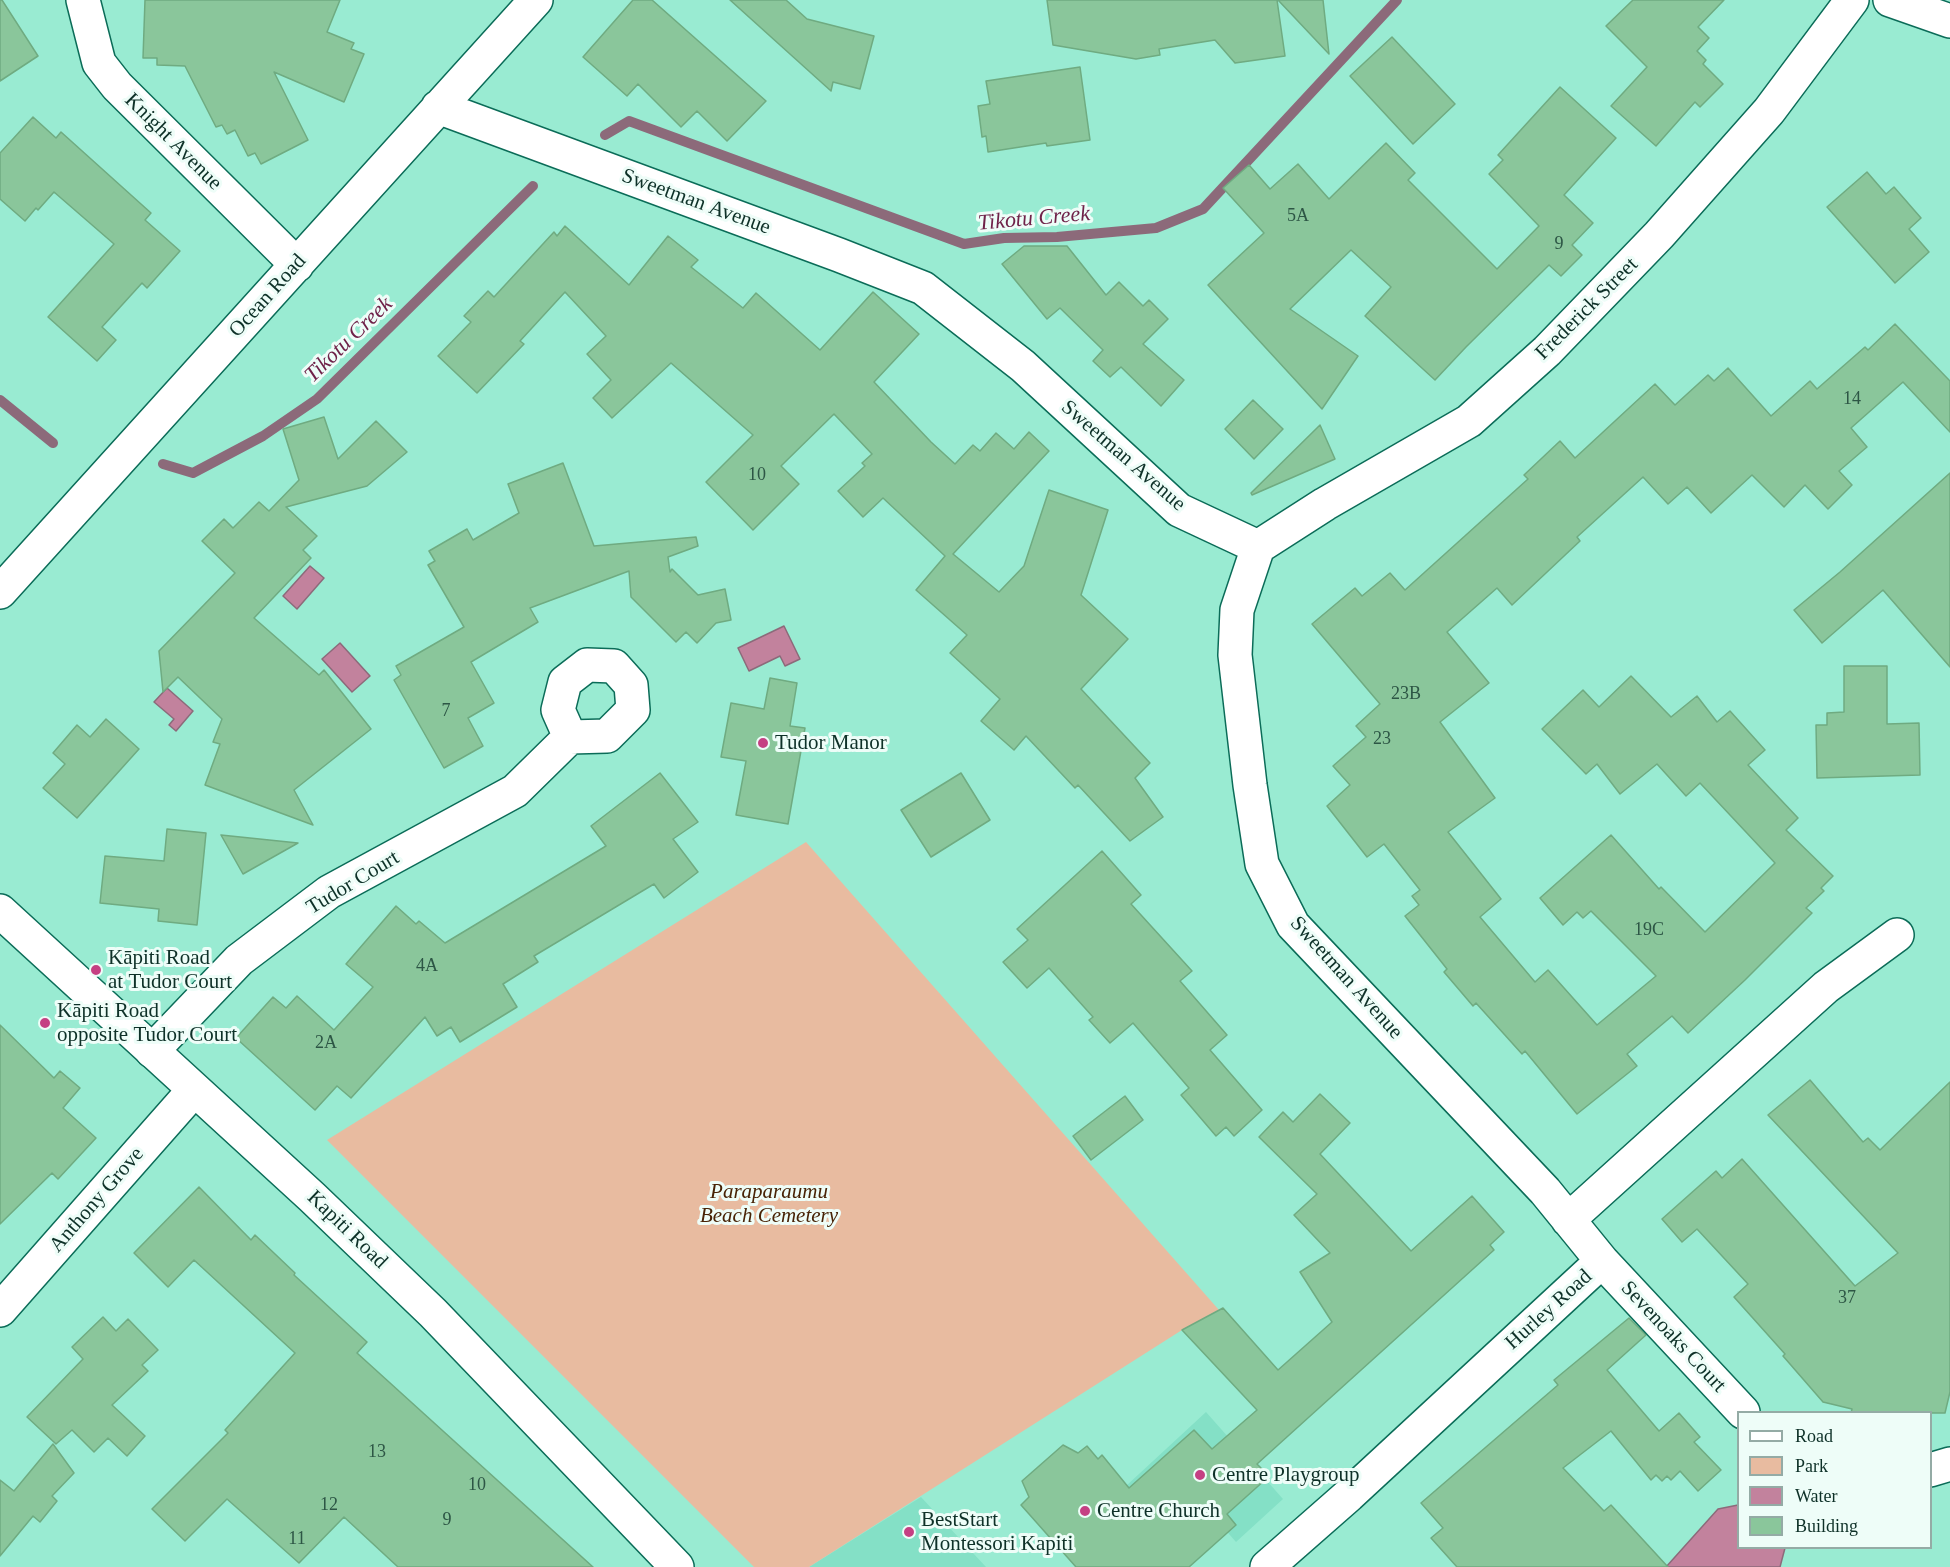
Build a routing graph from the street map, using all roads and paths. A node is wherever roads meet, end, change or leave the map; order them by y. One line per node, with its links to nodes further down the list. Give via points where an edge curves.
1 (83, 0): 7 (street, Knight Avenue, via 99,63 117,86)
2 (536, 0): 6 (street, Ocean Road)
3 (1852, 0): 8 (street, Frederick Street, via 1770,111 1659,235 1547,351 1469,421)
4 (1890, 0): 5 (street)
5 (1950, 21)
6 (438, 107): 7 (street, Ocean Road); 8 (street, Sweetman Avenue, via 923,288 1023,366 1179,510)
7 (297, 264): 9 (street, Ocean Road)
8 (1258, 547): 15 (street, Sweetman Avenue, via 1237,610 1235,655 1262,864 1293,925 1537,1182)
9 (0, 592)
10 (570, 737): 13 (street, Tudor Court, via 515,791 329,892 239,960)
11 (0, 911): 13 (street, Kapiti Road)
12 (1897, 935): 15 (street, via 1826,987)
13 (152, 1051): 14 (street, Kapiti Road)
14 (194, 1090): 17 (street, Anthony Grove); 21 (street, Kapiti Road, via 434,1313)
15 (1568, 1220): 16 (street, Hurley Road)
16 (1602, 1261): 18 (street, Sevenoaks Court); 22 (street, Hurley Road)
17 (0, 1310)
18 (1741, 1411)
19 (1950, 1464): 20 (street)
20 (1932, 1469)
21 (677, 1567)
22 (1268, 1567)

